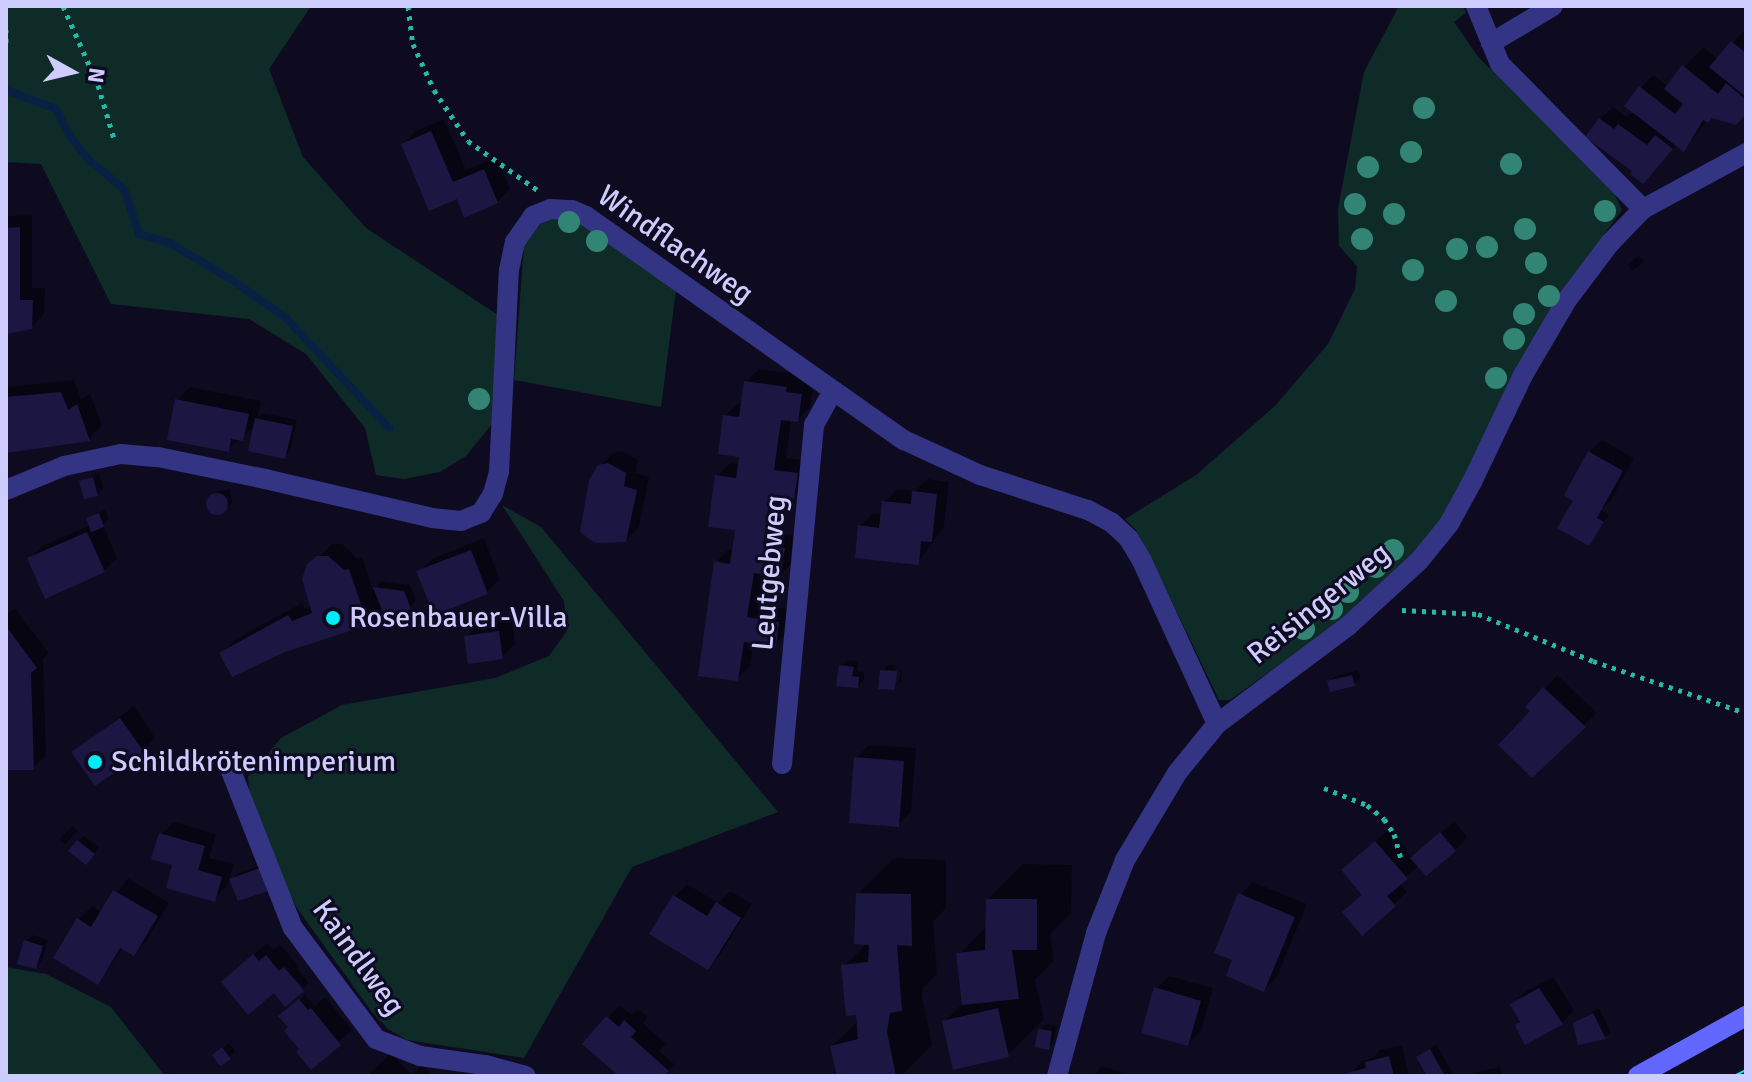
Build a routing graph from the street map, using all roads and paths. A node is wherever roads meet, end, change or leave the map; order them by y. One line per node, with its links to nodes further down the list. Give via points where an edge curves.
1 (63, 6): 8 (path, via 98,85)
2 (408, 6): 10 (path, via 413,44 428,79 468,141 536,186)
3 (1476, 6): 6 (street)
4 (1553, 6): 6 (street)
5 (6, 29): 7 (path)
6 (1491, 43): 11 (street, via 1500,64)
7 (6, 46)
8 (115, 142)
9 (1746, 153): 11 (street, Reisingerweg)
10 (550, 209): 12 (street, Windflachweg, via 586,216); 13 (street, Windflachweg, via 533,216 515,242 509,270 499,472 481,513 461,521 432,518 158,457 121,454 64,466)
11 (1643, 209): 16 (street, Reisingerweg, via 1567,300 1449,524 1419,561 1348,626)
12 (832, 392): 16 (street, Windflachweg, via 944,460 1111,522 1142,561); 17 (street, Leutgebweg, via 814,425)
13 (6, 490)
14 (1397, 610): 15 (path, via 1478,614 1593,661)
15 (1746, 713)
16 (1217, 724): 23 (street, Reisingerweg, via 1177,773 1125,860 1096,933)
17 (782, 764)
18 (231, 771): 22 (street, Kaindlweg, via 293,928 376,1039 420,1056)
19 (1324, 788): 20 (path, via 1367,805 1384,819)
20 (1401, 859)
21 (1746, 1016): 24 (main road)
22 (526, 1076)
23 (1057, 1076)
24 (1638, 1076)

